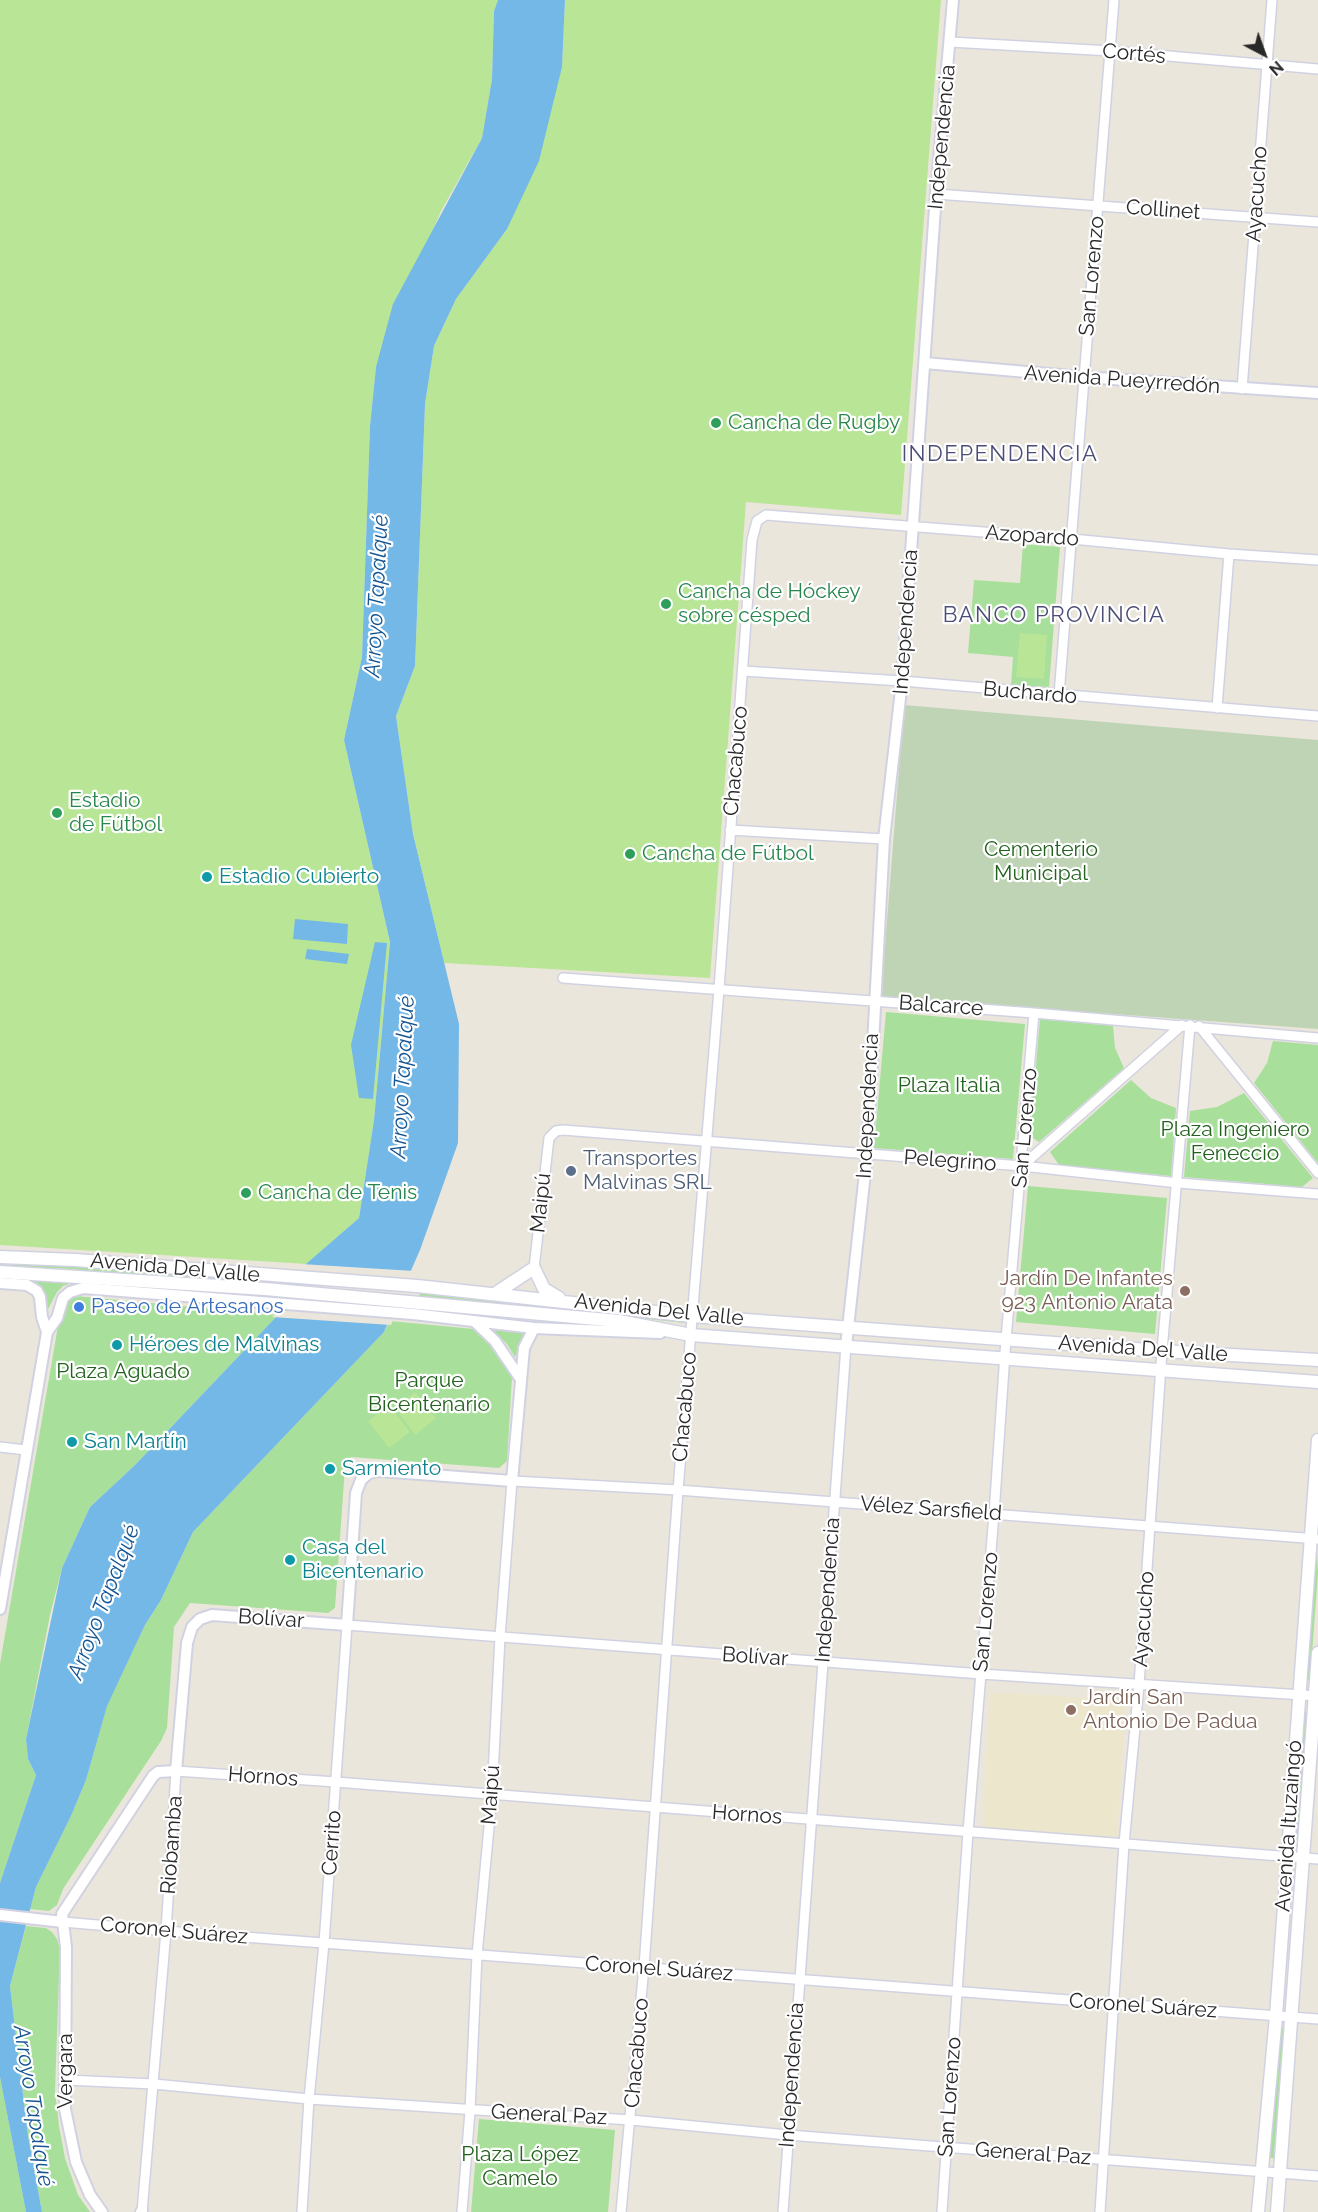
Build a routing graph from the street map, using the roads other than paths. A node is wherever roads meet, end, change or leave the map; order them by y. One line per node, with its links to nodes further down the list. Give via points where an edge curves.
1 (953, 0): 4 (street, Independencia)
2 (1114, 0): 5 (street, San Lorenzo)
3 (1272, 0): 6 (street, Ayacucho)
4 (950, 42): 5 (street, Cortés); 8 (street, Independencia)
5 (1111, 51): 6 (street, Cortés); 9 (street, San Lorenzo)
6 (1267, 65): 7 (street, Cortés); 10 (street, Ayacucho)
7 (1318, 69)
8 (936, 194): 9 (street, Collinet); 12 (street, Independencia)
9 (1098, 206): 10 (street, Collinet); 13 (street, San Lorenzo)
10 (1256, 216): 11 (street, Collinet); 14 (street, Ayacucho)
11 (1318, 222)
12 (925, 363): 13 (street, Avenida Pueyrredón); 16 (street, Independencia)
13 (1083, 377): 14 (street, Avenida Pueyrredón); 18 (street, San Lorenzo)
14 (1242, 389): 15 (street, Avenida Pueyrredón)
15 (1318, 393)
16 (913, 527): 17 (street, Azopardo, via 766,515); 18 (street, Azopardo); 22 (street, Independencia)
17 (754, 529): 21 (street, Chacabuco)
18 (1072, 538): 19 (street, Azopardo); 23 (street, San Lorenzo)
19 (1229, 554): 20 (street, Azopardo); 24 (street)
20 (1318, 560)
21 (743, 670): 22 (street, Buchardo); 26 (street, Chacabuco)
22 (902, 681): 23 (street, Buchardo); 27 (street, Independencia)
23 (1059, 695): 24 (street, Buchardo)
24 (1217, 708): 25 (street, Buchardo)
25 (1318, 716)
26 (730, 830): 27 (street); 29 (street, Chacabuco)
27 (884, 839): 30 (street, Independencia)
28 (563, 978): 29 (street, Balcarce)
29 (720, 988): 30 (street, Balcarce); 35 (street, Chacabuco)
30 (874, 1002): 31 (street, Balcarce); 36 (street, Independencia)
31 (1034, 1013): 32 (street, Balcarce); 37 (street, San Lorenzo)
32 (1190, 1026): 33 (street, Balcarce); 37 (street); 38 (street); 39 (street, Ayacucho)
33 (1318, 1038)
34 (549, 1138): 35 (street, Pelegrino, via 563,1130); 42 (street, Maipú)
35 (708, 1140): 36 (street, Pelegrino); 49 (street, Chacabuco)
36 (867, 1155): 37 (street, Pelegrino); 51 (street, Independencia)
37 (1022, 1166): 39 (street, Pelegrino); 55 (street, San Lorenzo)
38 (1318, 1173)
39 (1178, 1183): 40 (street, Pelegrino); 57 (street, Ayacucho)
40 (1318, 1194)
41 (0, 1257): 44 (main road, Avenida Del Valle, via 75,1260)
42 (534, 1269): 46 (main road); 47 (main road, via 544,1289)
43 (0, 1272): 44 (main road, Avenida Del Valle)
44 (266, 1282): 46 (main road, Avenida Del Valle, via 417,1286); 48 (main road, Avenida Del Valle)
45 (0, 1283): 53 (street, via 27,1286 37,1292)
46 (496, 1293): 47 (main road, Avenida Del Valle)
47 (565, 1301): 49 (main road, Avenida Del Valle)
48 (413, 1308): 50 (street, Avenida Del Valle); 53 (street, Avenida Del Valle, via 77,1289 63,1298 57,1318); 54 (main road, Avenida Del Valle, via 619,1321)
49 (693, 1316): 51 (main road, Avenida Del Valle); 54 (street, Chacabuco)
50 (474, 1321): 52 (street, Avenida Del Valle); 61 (street, via 495,1341)
51 (848, 1327): 55 (main road, Avenida Del Valle); 56 (street, Independencia)
52 (534, 1328): 54 (street, Avenida Del Valle); 61 (street, Maipú, via 524,1348)
53 (47, 1332): 65 (street)
54 (691, 1335): 56 (main road, Avenida Del Valle); 68 (street, Chacabuco)
55 (1006, 1340): 57 (main road, Avenida Del Valle); 58 (street, San Lorenzo)
56 (846, 1346): 58 (main road, Avenida Del Valle); 69 (street, Independencia)
57 (1162, 1352): 59 (main road, Avenida Del Valle); 60 (street, Ayacucho)
58 (1005, 1358): 60 (main road, Avenida Del Valle); 70 (street, San Lorenzo)
59 (1318, 1360)
60 (1161, 1370): 62 (main road, Avenida Del Valle); 71 (street, Ayacucho)
61 (520, 1378): 67 (street, Maipú)
62 (1318, 1382)
63 (1318, 1440): 72 (main road, Avenida Ituzaingó)
64 (0, 1447): 65 (street)
65 (26, 1450): 73 (street)
66 (364, 1476): 67 (street, Vélez Sarsfield, via 379,1471); 77 (street, Cerrito, via 356,1493)
67 (512, 1481): 68 (street, Vélez Sarsfield); 78 (street, Maipú)
68 (678, 1490): 69 (street, Vélez Sarsfield); 79 (street, Chacabuco)
69 (835, 1502): 70 (street, Vélez Sarsfield); 81 (street, Independencia)
70 (994, 1514): 71 (street, Vélez Sarsfield); 82 (street, San Lorenzo)
71 (1150, 1527): 72 (street, Vélez Sarsfield); 83 (street, Ayacucho)
72 (1315, 1538): 84 (main road, Avenida Ituzaingó)
73 (8, 1566): 74 (street); 75 (street)
74 (0, 1577)
75 (0, 1609)
76 (195, 1622): 77 (street, Bolívar, via 212,1615); 86 (street, Riobamba, via 188,1637)
77 (347, 1625): 78 (street, Bolívar); 87 (street, Cerrito)
78 (500, 1637): 79 (street, Bolívar); 88 (street, Maipú)
79 (666, 1650): 81 (street, Bolívar); 89 (street, Chacabuco)
80 (1318, 1653): 85 (main road, Avenida Ituzaingó)
81 (823, 1662): 82 (street, Bolívar); 90 (street, Independencia)
82 (981, 1674): 83 (street, Bolívar); 91 (street, San Lorenzo)
83 (1139, 1685): 84 (street, Bolívar); 92 (street, Ayacucho)
84 (1299, 1696): 85 (street, Bolívar); 93 (main road, Avenida Ituzaingó)
85 (1317, 1696): 94 (main road, Avenida Ituzaingó)
86 (176, 1771): 87 (street, Hornos); 97 (street, via 153,1776 62,1914); 98 (street, Riobamba)
87 (336, 1782): 88 (street, Hornos); 99 (street, Cerrito)
88 (492, 1795): 89 (street, Hornos); 100 (street, Maipú)
89 (655, 1808): 90 (street, Hornos); 101 (street, Chacabuco)
90 (810, 1820): 91 (street, Hornos); 102 (street, Independencia)
91 (968, 1832): 92 (street, Hornos); 103 (street, San Lorenzo)
92 (1124, 1844): 93 (street, Hornos); 104 (street, Ayacucho)
93 (1287, 1857): 94 (street, Hornos); 105 (main road, Avenida Ituzaingó)
94 (1303, 1858): 95 (street, Hornos); 106 (main road, Avenida Ituzaingó)
95 (1318, 1859)
96 (0, 1915): 97 (street, Coronel Suárez)
97 (63, 1922): 98 (street, Coronel Suárez); 108 (street, Vergara)
98 (166, 1931): 99 (street, Coronel Suárez); 109 (street, Riobamba)
99 (324, 1943): 100 (street, Coronel Suárez); 110 (street, Cerrito)
100 (477, 1955): 101 (street, Coronel Suárez); 111 (street, Maipú)
101 (644, 1967): 102 (street, Coronel Suárez); 112 (street, Chacabuco)
102 (799, 1979): 103 (street, Coronel Suárez); 113 (street, Independencia)
103 (957, 1991): 104 (street, Coronel Suárez); 114 (street, San Lorenzo)
104 (1113, 2004): 105 (street, Coronel Suárez); 115 (street, Ayacucho)
105 (1275, 2016): 106 (street, Coronel Suárez); 116 (main road, Avenida Ituzaingó)
106 (1292, 2017): 107 (street, Coronel Suárez); 117 (main road, Avenida Ituzaingó)
107 (1318, 2019)
108 (66, 2080): 109 (street, General Paz); 119 (street, Vergara, via 65,2109 76,2162)
109 (154, 2084): 110 (street, General Paz); 120 (street, Riobamba)
110 (309, 2099): 111 (street, General Paz); 121 (street, Cerrito)
111 (470, 2111): 112 (street, General Paz); 122 (street, Maipú)
112 (631, 2120): 113 (street, General Paz); 123 (street, Chacabuco)
113 (788, 2135): 114 (street, General Paz); 124 (street, Independencia)
114 (947, 2148): 115 (street, General Paz); 125 (street, San Lorenzo)
115 (1104, 2159): 116 (street, General Paz); 126 (street, Ayacucho)
116 (1262, 2171): 117 (street, General Paz); 127 (main road, Avenida Ituzaingó)
117 (1281, 2173): 118 (street, General Paz); 128 (main road, Avenida Ituzaingó)
118 (1318, 2176)
119 (102, 2212)
120 (142, 2212)
121 (302, 2212)
122 (462, 2212)
123 (621, 2212)
124 (783, 2212)
125 (942, 2212)
126 (1100, 2212)
127 (1258, 2212)
128 (1277, 2212)

